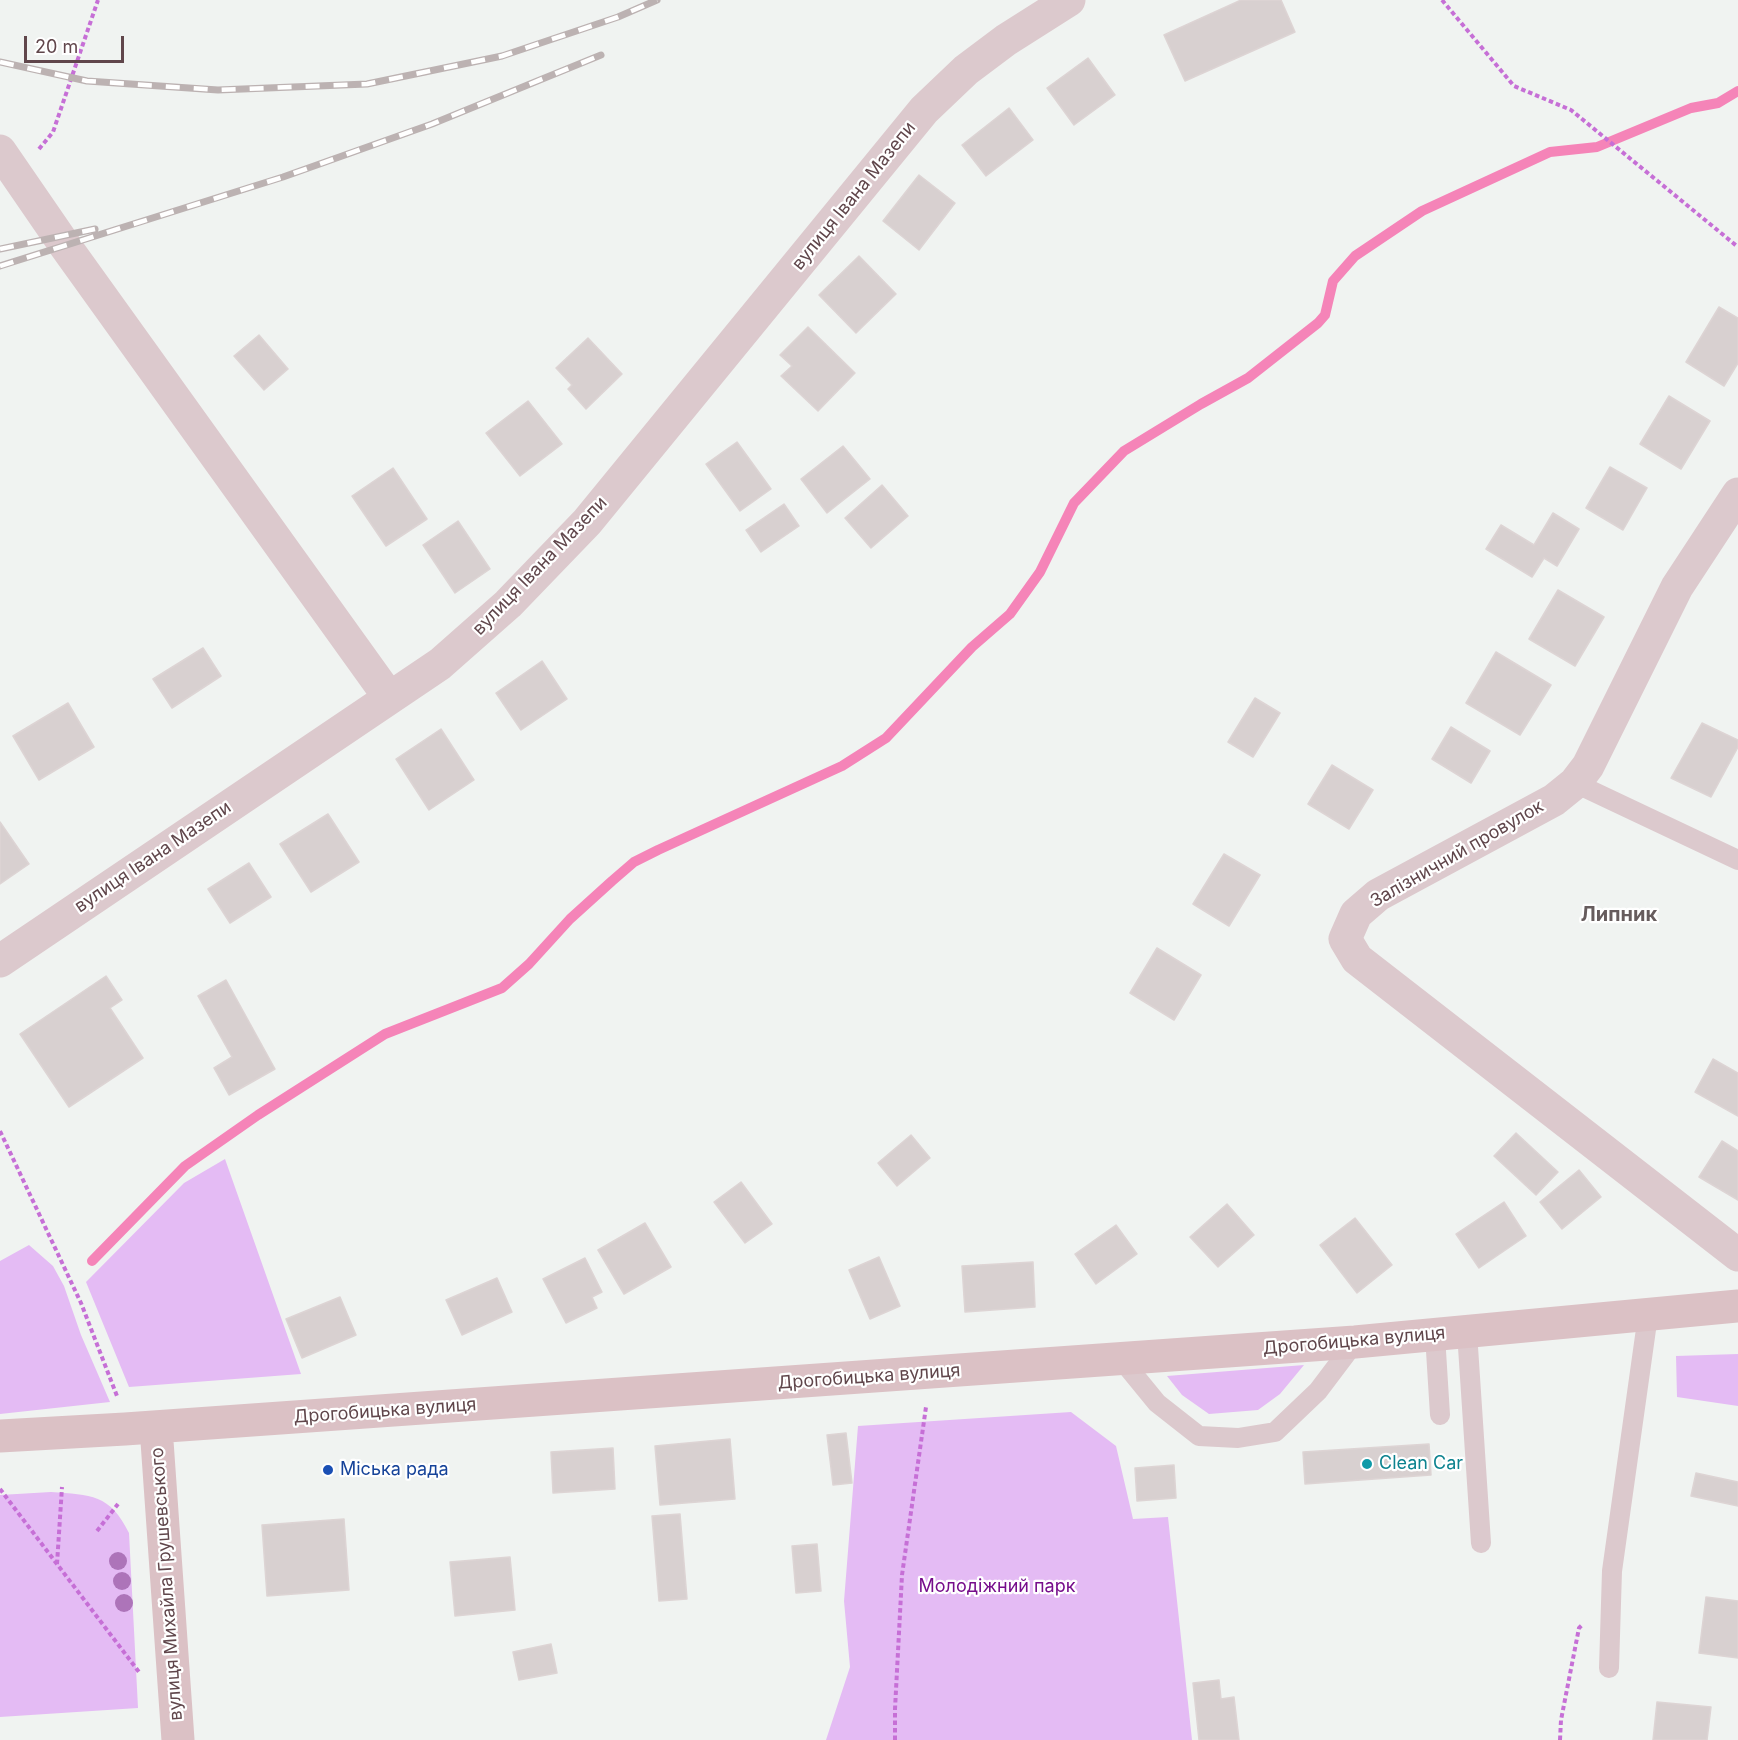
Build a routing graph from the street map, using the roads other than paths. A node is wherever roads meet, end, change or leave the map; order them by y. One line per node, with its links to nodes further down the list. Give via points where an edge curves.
1 (1069, 0): 2 (street, вулиця Івана Мазепи)
2 (1038, 12): 5 (street, вулиця Івана Мазепи, via 924,110 587,522 491,619 440,664)
3 (8, 163): 5 (street)
4 (1738, 494): 6 (street, Залізничний провулок, via 1677,587 1588,766)
5 (389, 697): 8 (street, вулиця Івана Мазепи)
6 (1575, 783): 7 (lane); 9 (street, Залізничний провулок, via 1554,800 1378,896 1356,914 1345,939 1357,959)
7 (1738, 860)
8 (0, 961)
9 (1738, 1255)
10 (1738, 1306): 11 (street, Дрогобицька вулиця)
11 (1648, 1315): 12 (street, Дрогобицька вулиця); 19 (lane, via 1612,1571)
12 (1451, 1333): 13 (street, Дрогобицька вулиця); 15 (lane); 18 (lane)
13 (1355, 1342): 14 (street, Дрогобицька вулиця); 14 (lane, via 1318,1391 1275,1432 1238,1437 1199,1436 1157,1403)
14 (1121, 1359): 16 (street, Дрогобицька вулиця)
15 (1440, 1415)
16 (156, 1427): 17 (street, Дрогобицька вулиця); 20 (street, вулиця Михайла Грушевського)
17 (0, 1436)
18 (1481, 1544)
19 (1610, 1668)
20 (178, 1740)

